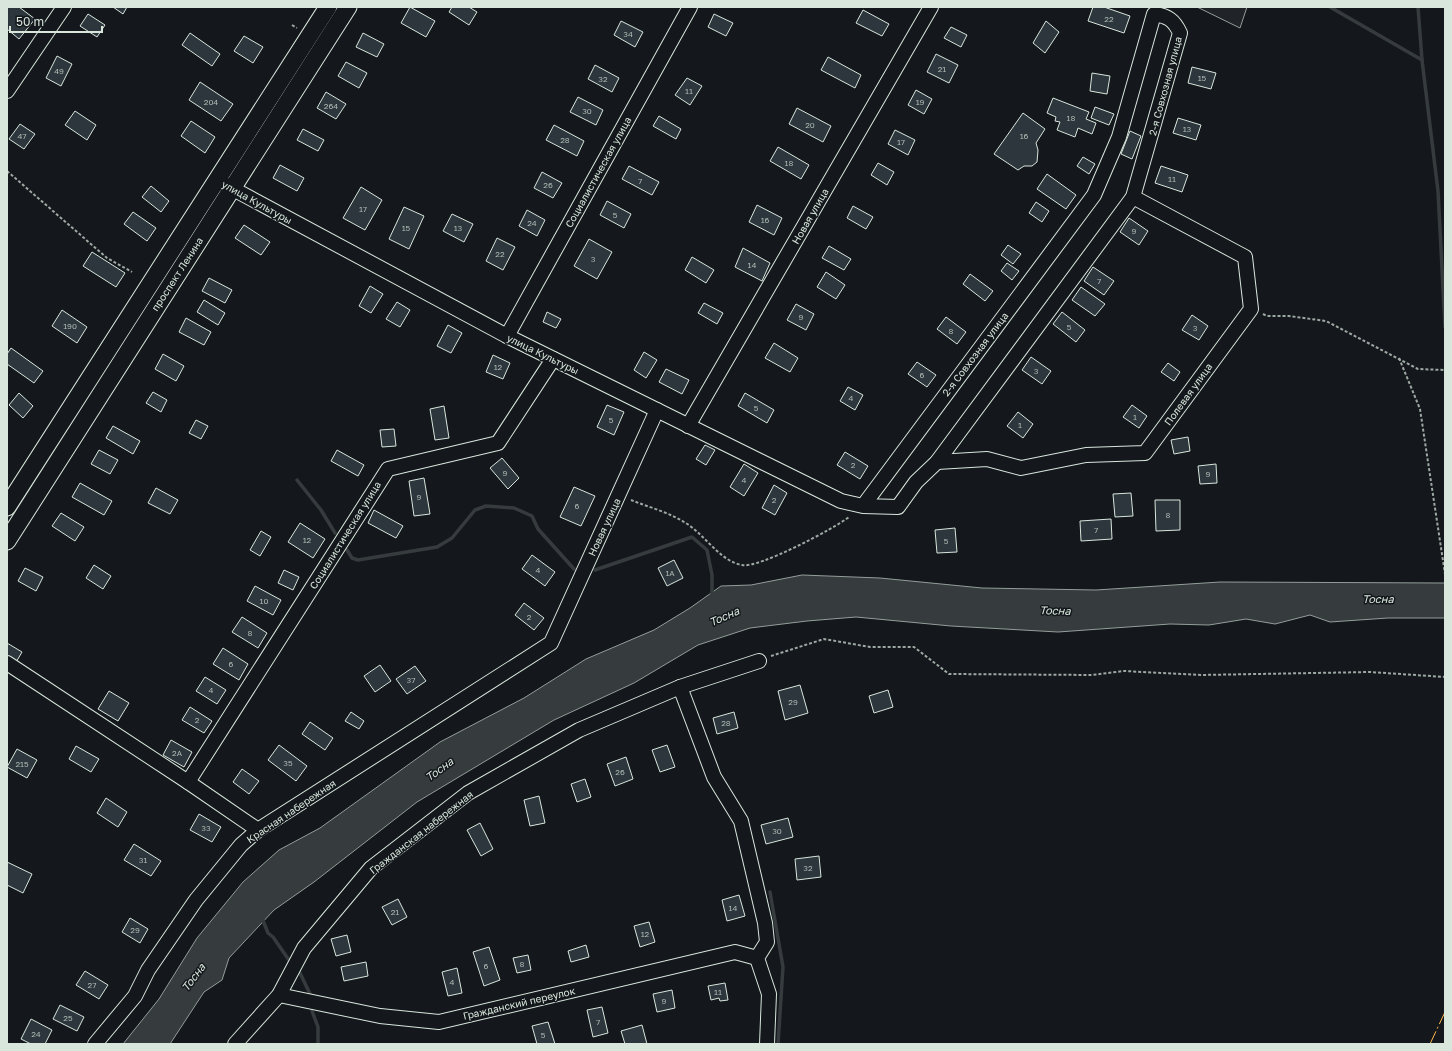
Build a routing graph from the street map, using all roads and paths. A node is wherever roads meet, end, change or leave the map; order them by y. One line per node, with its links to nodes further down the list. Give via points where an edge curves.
1 (64, 7): 6 (street)
2 (328, 7): 8 (main road, проспект Ленина)
3 (348, 7): 9 (main road, проспект Ленина)
4 (690, 7): 13 (street, Социалистическая улица)
5 (931, 7): 18 (street, Новая улица)
6 (7, 91)
7 (7, 171): 11 (path, via 107,258)
8 (216, 180): 9 (street, улица Культуры); 23 (main road, проспект Ленина)
9 (232, 189): 13 (street, улица Культуры); 24 (main road, проспект Ленина)
10 (1133, 197): 12 (street, via 1245,257); 19 (street, 2-я Совхозная улица); 21 (street, 2-я Совхозная улица, via 1180,33 1176,23 1166,16 1154,14 1119,137 1094,195)
11 (132, 272)
12 (1251, 309): 14 (path, via 1267,316 1326,321); 19 (street, Полевая улица, via 1145,453 1086,455 1021,468 987,459)
13 (507, 336): 15 (street, улица Культуры)
14 (1399, 358): 16 (path, via 1418,369); 25 (path, via 1420,409)
15 (553, 359): 17 (street, улица Культуры); 31 (street, Социалистическая улица, via 498,443 388,469)
16 (1445, 370)
17 (657, 410): 18 (street, улица Культуры); 20 (street, Новая улица)
18 (688, 426): 21 (street, улица Культуры, via 841,501)
19 (937, 462): 22 (street, 2-я Совхозная улица, via 916,482 898,507)
20 (618, 495): 21 (path, via 684,522 699,532 726,558 742,566 752,565 820,534); 26 (street, Новая улица)
21 (863, 506): 22 (street, улица Культуры)
22 (878, 506)
23 (7, 507)
24 (7, 541)
25 (1445, 574)
26 (551, 643): 32 (street, Красная набережная)
27 (759, 661): 29 (path, via 824,638 870,647 914,647 949,674 1092,675 1124,671 1201,675 1370,672); 30 (street, Гражданская набережная)
28 (7, 663): 31 (street)
29 (1445, 677)
30 (680, 686): 33 (street, via 714,776 741,821 765,923 767,942); 34 (street, Гражданская набережная, via 579,730 468,793 371,868 304,948)
31 (188, 782): 32 (street)
32 (258, 830): 35 (street, Красная набережная, via 241,845 196,900 148,970 135,996)
33 (757, 958): 34 (street, Гражданский переулок, via 735,952 439,1022 380,1016); 37 (street, via 769,994)
34 (280, 995): 36 (street, Гражданская набережная)
35 (94, 1044)
36 (235, 1044)
37 (767, 1044)

